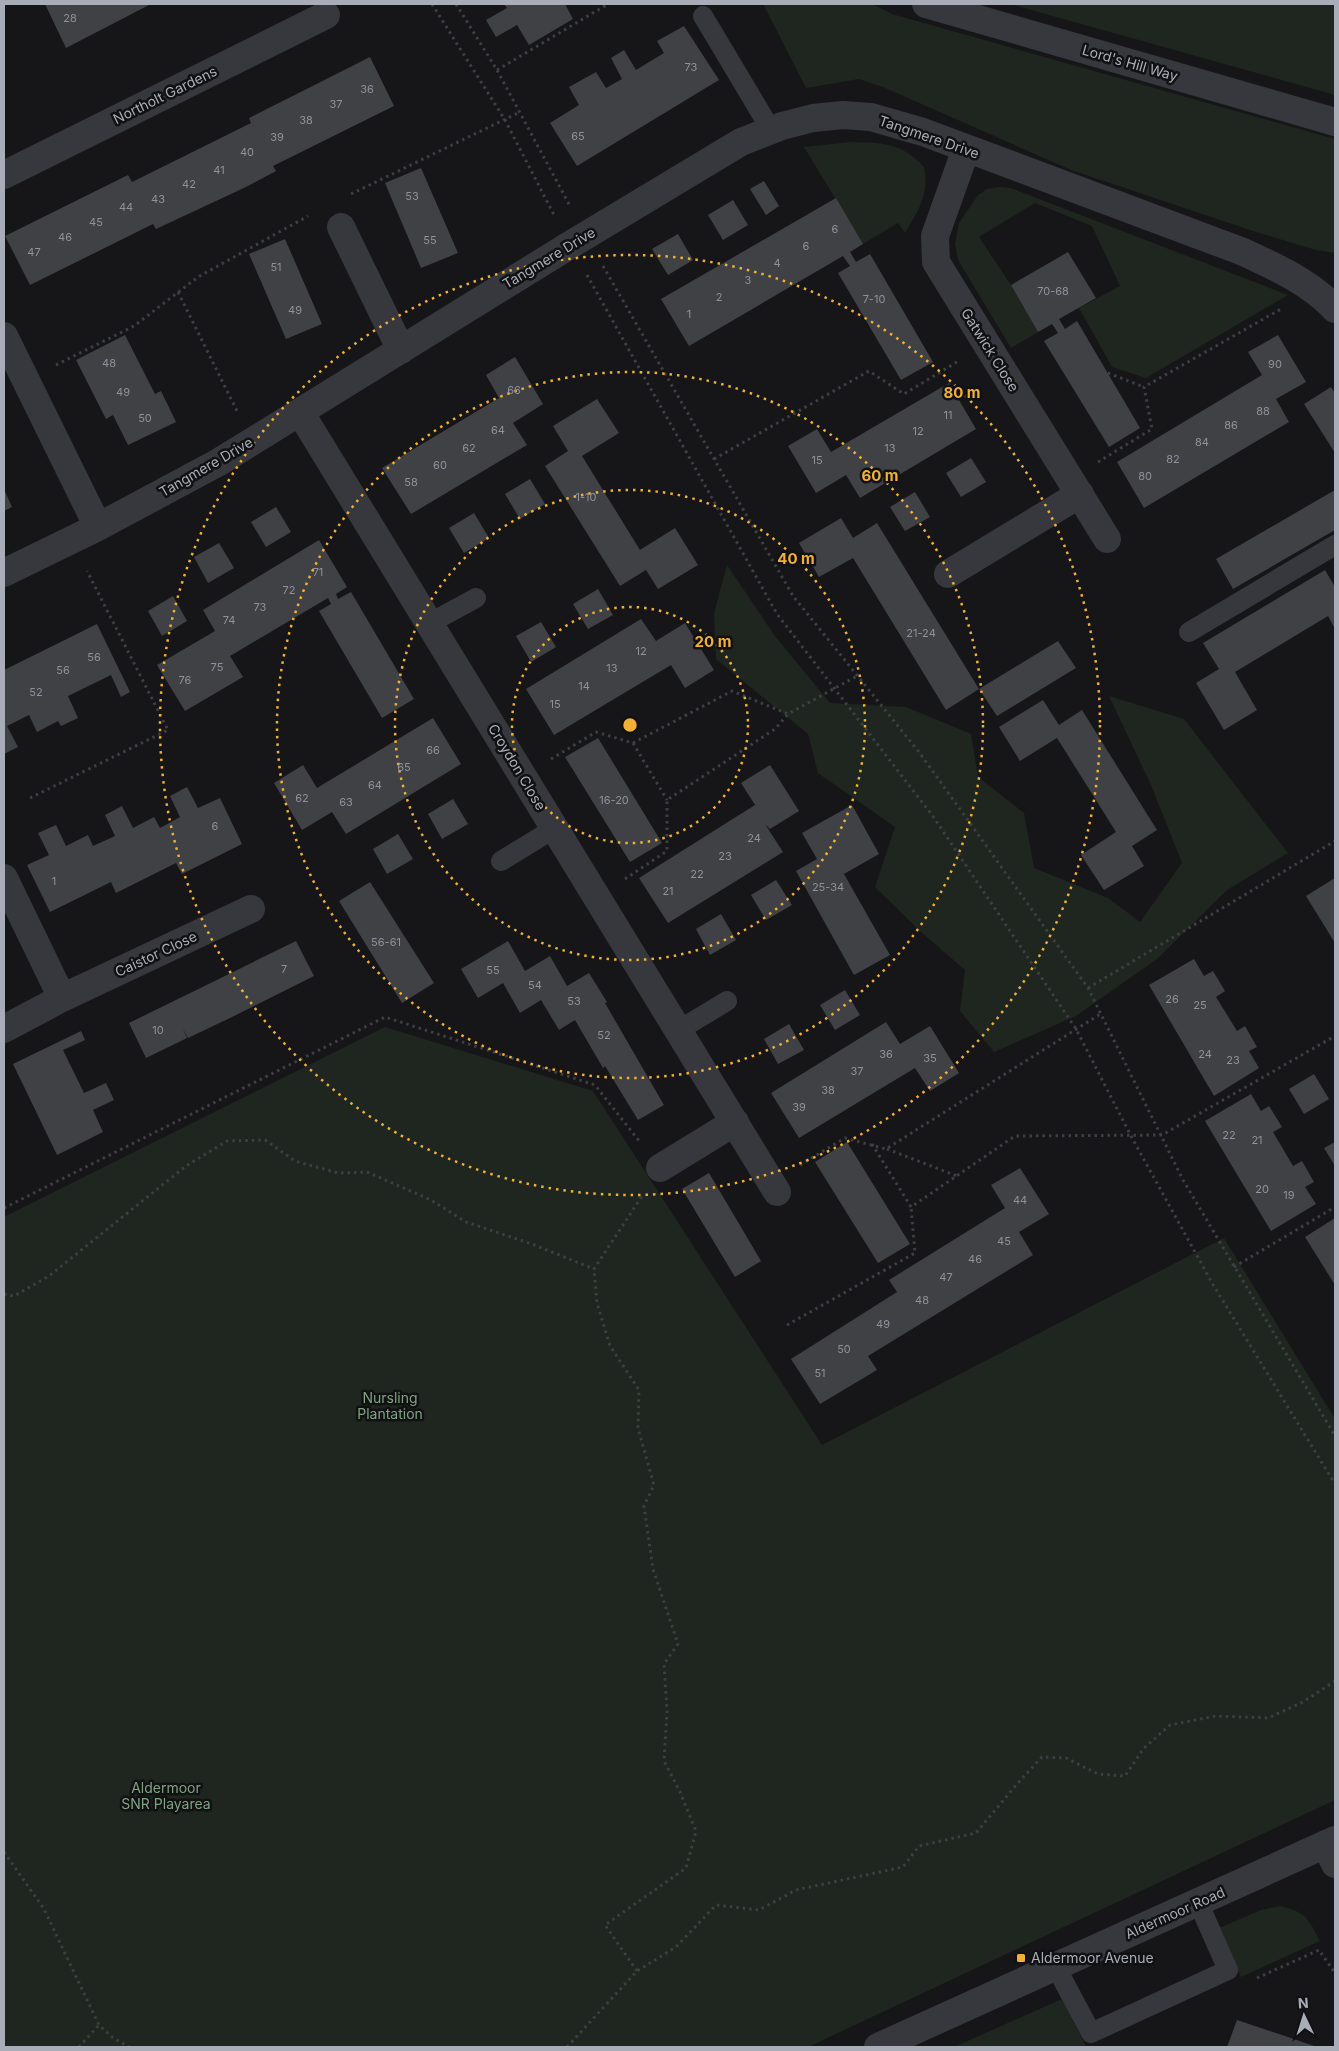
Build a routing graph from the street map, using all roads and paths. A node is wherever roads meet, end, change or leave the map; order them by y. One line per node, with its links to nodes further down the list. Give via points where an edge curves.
1 (432, 4): 9 (path)
2 (456, 4): 7 (path)
3 (608, 4): 7 (path)
4 (926, 4): 10 (street, Lord's Hill Way)
5 (326, 15): 13 (street, Northolt Gardens)
6 (703, 16): 11 (lane)
7 (498, 70): 8 (path)
8 (520, 112): 9 (path); 17 (path)
9 (505, 120): 14 (path); 17 (path)
10 (1335, 122)
11 (771, 130): 12 (street, Tangmere Drive, via 813,118 872,117); 17 (street, Tangmere Drive, via 741,142)
12 (966, 149): 18 (street, Tangmere Drive, via 1241,252); 22 (street, Gatwick Close, via 935,236 936,262)
13 (4, 175)
14 (350, 194)
15 (316, 211): 19 (path, via 198,277)
16 (341, 226): 23 (street)
17 (578, 240): 23 (street, Tangmere Drive); 29 (path); 41 (path, via 777,614)
18 (1314, 291): 20 (street, Tangmere Drive); 26 (path)
19 (178, 292): 25 (path, via 134,326); 28 (path)
20 (1335, 309)
21 (4, 336): 25 (street)
22 (986, 345): 29 (path, via 904,394 869,371); 30 (street, Gatwick Close)
23 (401, 350): 27 (street, Tangmere Drive)
24 (1108, 373): 26 (path)
25 (25, 380): 31 (street)
26 (1144, 387): 30 (path, via 1152,429)
27 (300, 412): 28 (street, Tangmere Drive); 38 (street, Croydon Close)
28 (252, 441): 31 (street, Tangmere Drive)
29 (714, 459): 40 (path, via 793,596)
30 (1075, 487): 32 (street, Gatwick Close); 36 (street)
31 (98, 527): 33 (street, Tangmere Drive)
32 (1107, 539)
33 (71, 540): 35 (street, Tangmere Drive); 45 (path, via 168,730)
34 (1335, 545): 39 (lane)
35 (4, 573)
36 (948, 574)
37 (476, 598): 38 (lane)
38 (430, 624): 44 (street, Croydon Close)
39 (1189, 632)
40 (857, 676): 41 (path); 53 (path, via 919,752)
41 (835, 688): 42 (path); 58 (path, via 932,814)
42 (788, 714): 43 (path, via 732,691); 46 (path, via 775,729)
43 (633, 743): 44 (path, via 596,732); 46 (path)
44 (523, 776): 47 (street, Croydon Close)
45 (30, 798)
46 (666, 800): 51 (path, via 667,851)
47 (555, 828): 49 (lane); 51 (street, Croydon Close)
48 (1335, 841): 53 (path)
49 (502, 861)
50 (4, 878): 54 (street)
51 (597, 898): 59 (street, Croydon Close)
52 (250, 909): 54 (street, Caistor Close)
53 (1088, 988): 56 (path)
54 (62, 998): 57 (street, Caistor Close)
55 (727, 1000): 59 (lane)
56 (1102, 1013): 58 (path); 62 (path)
57 (4, 1029)
58 (1076, 1029): 63 (path); 65 (path)
59 (678, 1030): 61 (street, Croydon Close)
60 (1335, 1036): 62 (path)
61 (735, 1122): 66 (street); 68 (street, Croydon Close)
62 (1162, 1135): 63 (path); 72 (path)
63 (1131, 1136): 67 (path, via 1015,1136); 77 (path, via 1212,1283)
64 (872, 1144): 65 (path); 68 (path, via 846,1138); 69 (path)
65 (886, 1149): 67 (path)
66 (660, 1168): 71 (path, via 595,1085 385,1017); 73 (path)
67 (957, 1176): 69 (path)
68 (774, 1187)
69 (911, 1207): 75 (path, via 915,1253)
70 (1335, 1207): 72 (path)
71 (4, 1208)
72 (1234, 1267): 76 (path)
73 (594, 1269): 74 (path, via 466,1222 431,1200 367,1172 338,1173 295,1161 265,1140 227,1141 186,1166 49,1276 14,1296); 84 (path, via 596,1303 610,1346 639,1390 638,1428 654,1485 644,1506 653,1569 678,1644 664,1664 667,1711 664,1761 696,1831 686,1868 605,1925)
74 (4, 1294)
75 (787, 1325)
76 (1335, 1436)
77 (1335, 1484)
78 (1335, 1681): 84 (path, via 1303,1702 1268,1718 1216,1716 1170,1725 1144,1748 1125,1776 1098,1774 1066,1758 1042,1757 976,1833 919,1846 903,1867 796,1890 759,1910 716,1905 676,1947)
79 (1332, 1849): 81 (street, Aldermoor Road)
80 (4, 1852): 86 (path, via 44,1909)
81 (1198, 1902): 83 (street, Aldermoor Road); 83 (lane, via 1228,1970 1091,2033)
82 (1319, 1950): 85 (path)
83 (1056, 1967): 90 (street, Aldermoor Road)
84 (637, 1971): 89 (path)
85 (1335, 1973)
86 (99, 2025): 87 (path); 88 (path)
87 (79, 2047)
88 (128, 2047)
89 (567, 2047)
90 (878, 2047)

